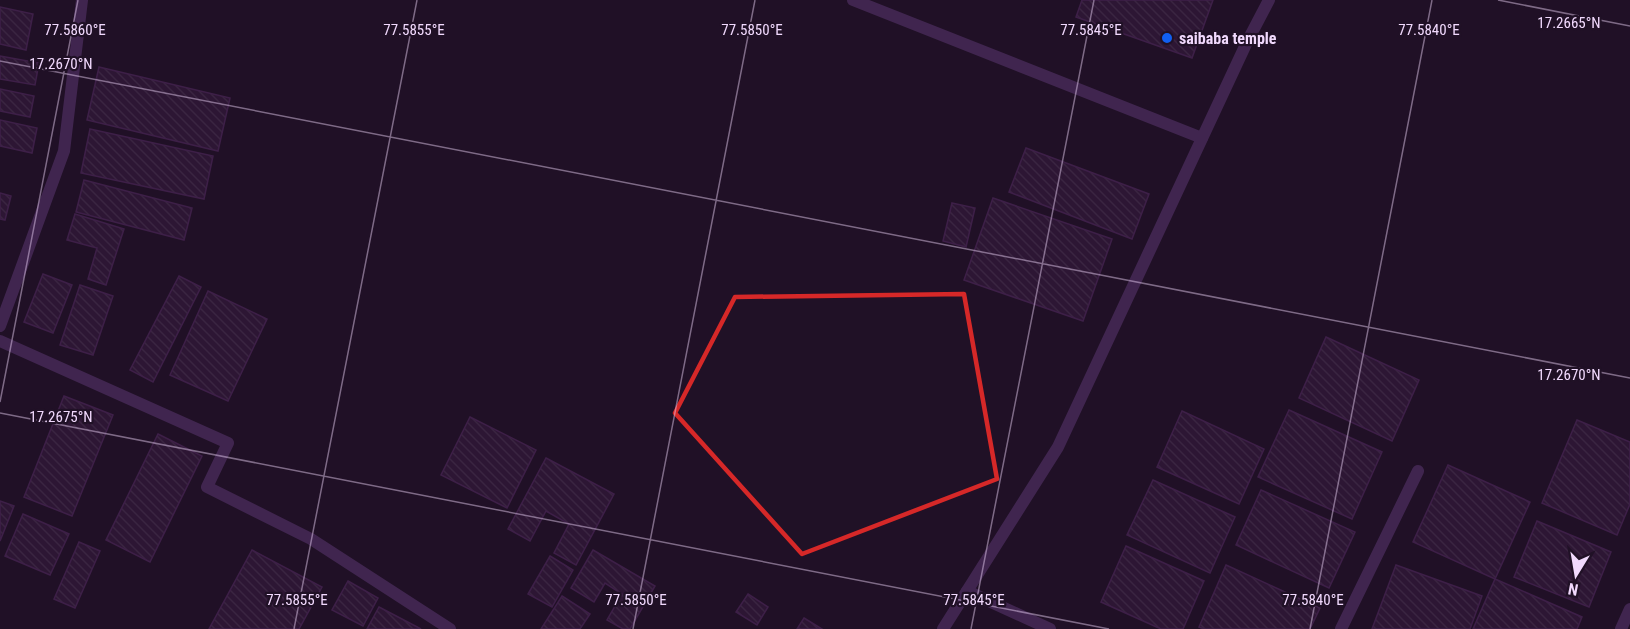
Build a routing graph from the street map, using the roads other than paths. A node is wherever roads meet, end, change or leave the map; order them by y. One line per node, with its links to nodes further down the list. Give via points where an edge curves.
1 (82, 0): 5 (street, via 64,151)
2 (853, 0): 4 (street)
3 (1269, 0): 4 (street)
4 (1202, 138): 8 (street, via 1058,447)
5 (0, 326)
6 (0, 341): 10 (street, via 228,443 207,487 311,539)
7 (1418, 471): 13 (street)
8 (967, 591): 11 (street); 12 (street)
9 (1630, 609): 14 (street)
10 (450, 629)
11 (943, 629)
12 (1050, 629)
13 (1341, 629)
14 (1621, 629)

